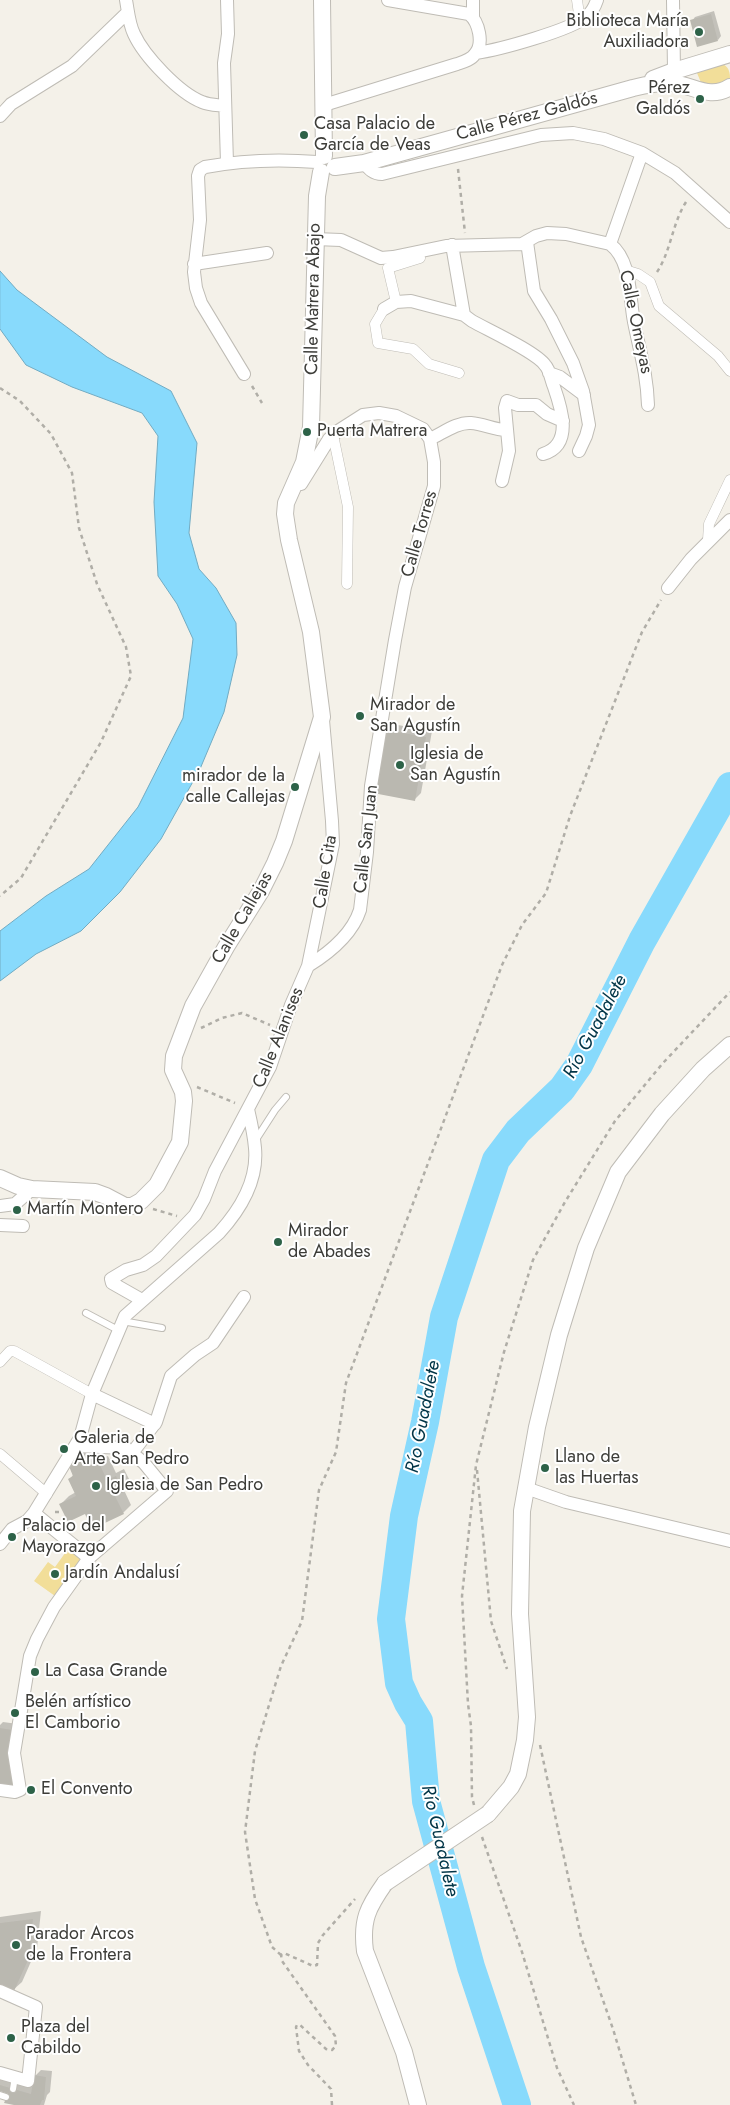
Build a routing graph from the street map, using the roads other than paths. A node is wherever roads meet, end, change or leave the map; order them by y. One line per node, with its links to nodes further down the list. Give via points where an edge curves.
1 (227, 0): 20 (street)
2 (322, 0): 19 (street, Calle Matrera Abajo)
3 (388, 0): 9 (street, via 463,12)
4 (473, 0): 9 (street)
5 (578, 0): 10 (street)
6 (597, 0): 10 (street, via 590,13)
7 (673, 0): 13 (street)
8 (127, 6): 20 (street, via 133,33 153,63 201,102); 21 (street, via 72,66 11,104)
9 (473, 17): 11 (street, via 480,41)
10 (580, 21): 11 (street, via 496,50)
11 (476, 53): 19 (street, via 457,64)
12 (730, 55): 13 (street, Calle Pérez Galdós)
13 (682, 68): 15 (street, Calle Pérez Galdós); 16 (street)
14 (730, 87): 17 (street)
15 (633, 88): 16 (street, Calle Pérez Galdós, via 672,83); 24 (street, Calle Pérez Galdós)
16 (695, 89): 17 (street, Calle Pérez Galdós)
17 (713, 93): 18 (street, Calle Pérez Galdós)
18 (730, 101)
19 (324, 105): 25 (street, Calle Matrera Abajo)
20 (225, 106): 23 (street)
21 (0, 116)
22 (642, 153): 24 (street, Calle Pérez Galdós, via 600,138 574,133 549,134 382,174 371,171); 26 (street, Calle Pérez Galdós, via 674,173); 29 (street)
23 (227, 163): 25 (street, via 268,159); 33 (street, via 205,167 198,176 200,220)
24 (364, 163): 25 (street, Calle Pérez Galdós)
25 (324, 164): 27 (street, Calle Matrera Abajo, via 317,196)
26 (730, 222)
27 (316, 238): 31 (street, via 341,240 381,258); 52 (street, Calle Matrera Abajo, via 311,427 304,462)
28 (527, 242): 29 (street, via 541,234 555,233); 30 (street); 42 (street, via 534,291 573,363)
29 (610, 244): 34 (street, Calle Omeyas)
30 (452, 245): 31 (street); 37 (street)
31 (418, 252): 35 (street, via 420,258 388,268)
32 (267, 253): 33 (street)
33 (194, 264): 41 (street, via 201,303)
34 (626, 270): 38 (street, via 650,282 659,306 718,356); 43 (street, Calle Omeyas, via 633,320 647,377)
35 (396, 302): 36 (street); 37 (street, via 418,302)
36 (384, 309): 39 (street, via 375,324 378,343 413,349 428,364)
37 (464, 315): 40 (street, via 528,352 545,365)
38 (730, 371)
39 (458, 373)
40 (549, 373): 42 (street); 44 (street)
41 (244, 374)
42 (584, 395): 48 (street, via 589,425)
43 (648, 405)
44 (563, 421): 45 (street, via 536,405 518,405 509,400 505,408); 49 (street, via 558,443)
45 (506, 430): 47 (street, via 464,423); 51 (street, via 509,451)
46 (333, 435): 47 (street, via 363,415 379,413 423,429); 52 (street, via 300,486); 55 (street, via 348,507)
47 (430, 439): 57 (street, Calle Torres, via 434,486 405,587)
48 (579, 451)
49 (543, 454)
50 (730, 480): 54 (street, via 709,524)
51 (502, 481)
52 (291, 491): 58 (street, Calle Callejas, via 286,504 287,527 307,613)
53 (730, 520): 54 (street)
54 (708, 540): 56 (street)
55 (346, 584)
56 (668, 588)
57 (386, 690): 59 (street, Calle San Juan, via 372,786 360,910 339,943)
58 (322, 717): 59 (street, Calle Cita, via 333,844); 65 (street, Calle Callejas, via 275,863 200,992 185,1024 173,1066 183,1092 182,1133 178,1149 157,1185 135,1205 125,1206 95,1192)
59 (308, 966): 62 (street, Calle Alanises, via 270,1067)
60 (730, 1045): 80 (street, via 662,1114 618,1172 586,1248 559,1335)
61 (286, 1097): 63 (lane, via 274,1110)
62 (248, 1109): 63 (street); 70 (street, Calle Alanises, via 192,1220 156,1256 112,1279 112,1283)
63 (255, 1142): 70 (street, via 251,1180 232,1219 188,1262)
64 (0, 1178): 65 (street)
65 (32, 1189): 66 (street, via 15,1204)
66 (0, 1206)
67 (0, 1224): 68 (street)
68 (23, 1226)
69 (244, 1296): 76 (street, via 213,1343 171,1376)
70 (142, 1300): 72 (street)
71 (86, 1313): 72 (lane)
72 (120, 1325): 73 (lane); 75 (street)
73 (162, 1328)
74 (0, 1362): 75 (street, via 14,1351)
75 (92, 1394): 76 (street); 77 (street)
76 (155, 1424): 78 (street)
77 (76, 1446): 78 (street, via 119,1446); 81 (street)
78 (132, 1453): 85 (street, via 167,1491)
79 (0, 1454): 81 (street)
80 (526, 1488): 83 (street, via 566,1502); 89 (street, bridge, via 522,1511 520,1614 527,1717 518,1774 488,1814 385,1883 366,1912 365,1951 404,2052)
81 (47, 1494): 82 (street)
82 (34, 1513): 84 (street, via 9,1532); 85 (street)
83 (730, 1540)
84 (0, 1544)
85 (89, 1558): 86 (street, via 54,1607 30,1656 14,1753 20,1790)
86 (0, 1790)
87 (0, 1991): 88 (street, via 36,2007 28,2081 14,2083)
88 (0, 2073)
89 (418, 2105)

